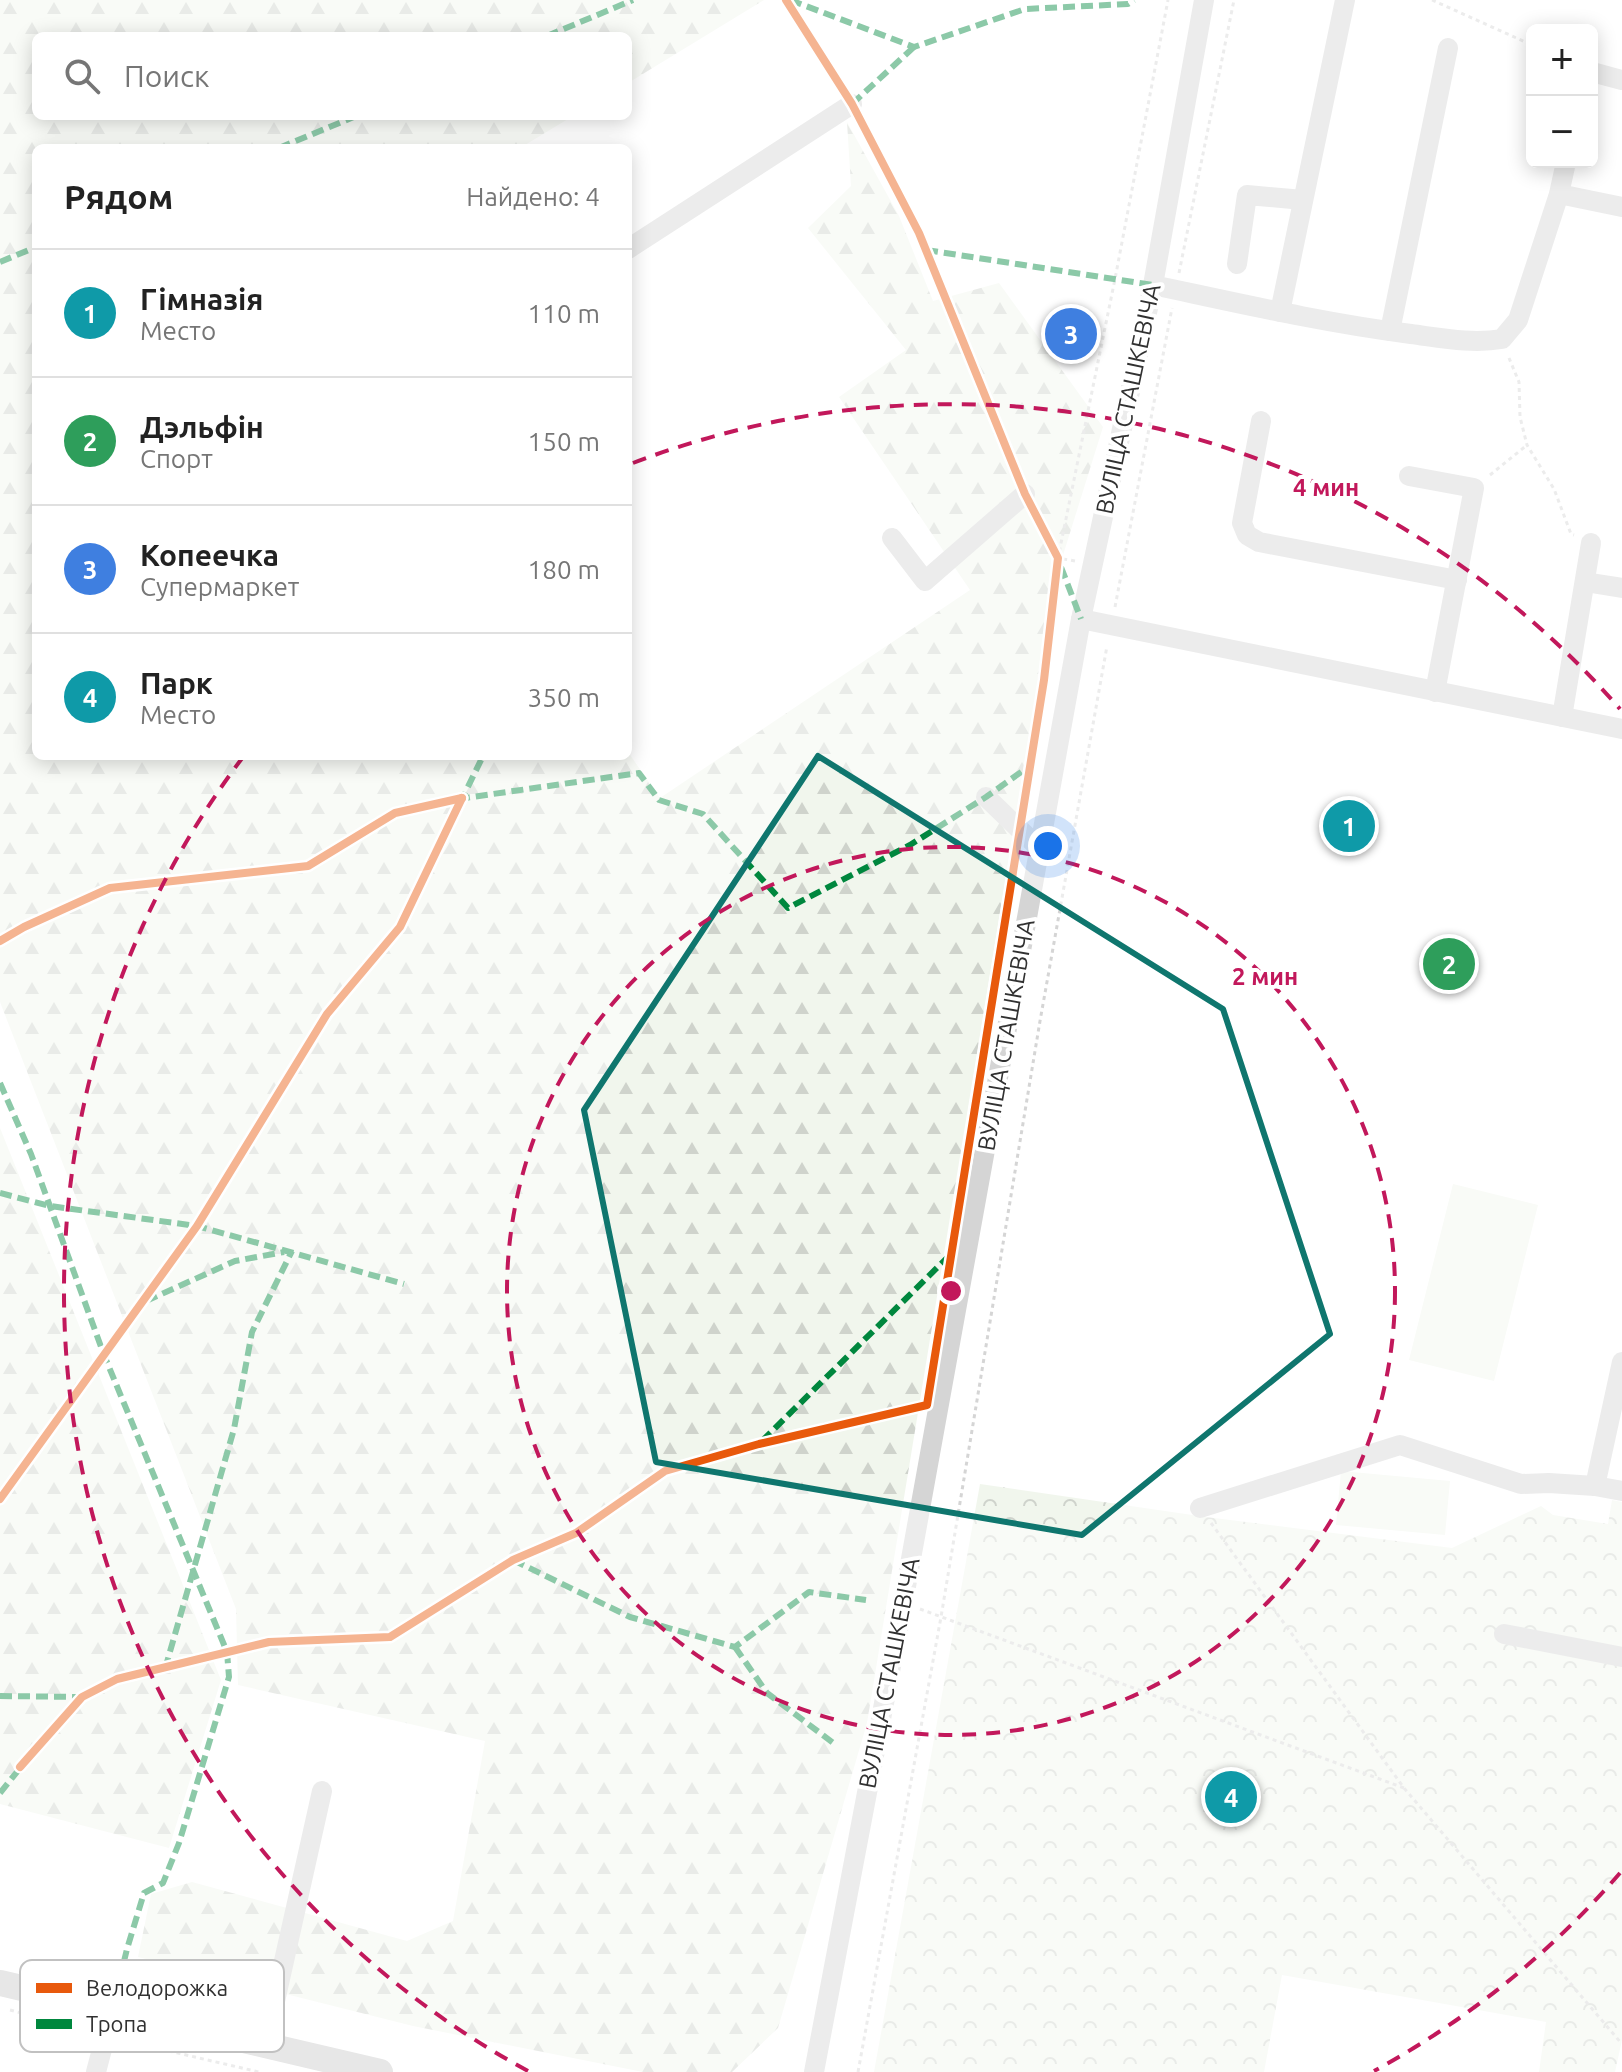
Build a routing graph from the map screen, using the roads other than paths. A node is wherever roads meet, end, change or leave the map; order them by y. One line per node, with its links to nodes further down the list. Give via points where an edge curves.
1 (1204, 0): 13 (street, ВУЛІЦА СТАШКЕВІЧА)
2 (1345, 0): 9 (street)
3 (1448, 48): 15 (street)
4 (1598, 74): 5 (street)
5 (1622, 80)
6 (852, 104): 11 (street)
7 (1565, 168): 8 (street)
8 (1559, 194): 10 (street); 15 (street, via 1518,320 1502,339 1481,343)
9 (1303, 200): 12 (street, via 1247,195); 14 (street)
10 (1622, 207)
11 (632, 246)
12 (1237, 264)
13 (1153, 285): 14 (street); 24 (street, ВУЛІЦА СТАШКЕВІЧА)
14 (1280, 312): 15 (street)
15 (1390, 331)
16 (1261, 421): 21 (street, via 1242,523 1247,535 1259,542)
17 (1409, 476): 21 (street, via 1474,488)
18 (1025, 494): 19 (street, via 925,581)
19 (892, 538)
20 (1591, 543): 22 (street)
21 (1457, 580): 25 (street)
22 (1585, 582): 23 (street); 26 (street)
23 (1622, 588)
24 (1081, 619): 25 (street); 29 (street, ВУЛІЦА СТАШКЕВІЧА)
25 (1435, 692): 26 (street)
26 (1562, 717): 27 (street)
27 (1622, 729)
28 (986, 797): 29 (street)
29 (1040, 849): 44 (street, ВУЛІЦА СТАШКЕВІЧА)
30 (1622, 1362): 31 (street)
31 (1595, 1486): 32 (street); 33 (street, via 1521,1484 1400,1445)
32 (1622, 1491)
33 (1200, 1508)
34 (1504, 1634): 35 (street)
35 (1622, 1657)
36 (322, 1791): 37 (street)
37 (284, 1961)
38 (0, 1983): 39 (main road)
39 (20, 1990)
40 (284, 2050): 43 (main road)
41 (101, 2052): 42 (street)
42 (96, 2072)
43 (380, 2072)
44 (814, 2072)

